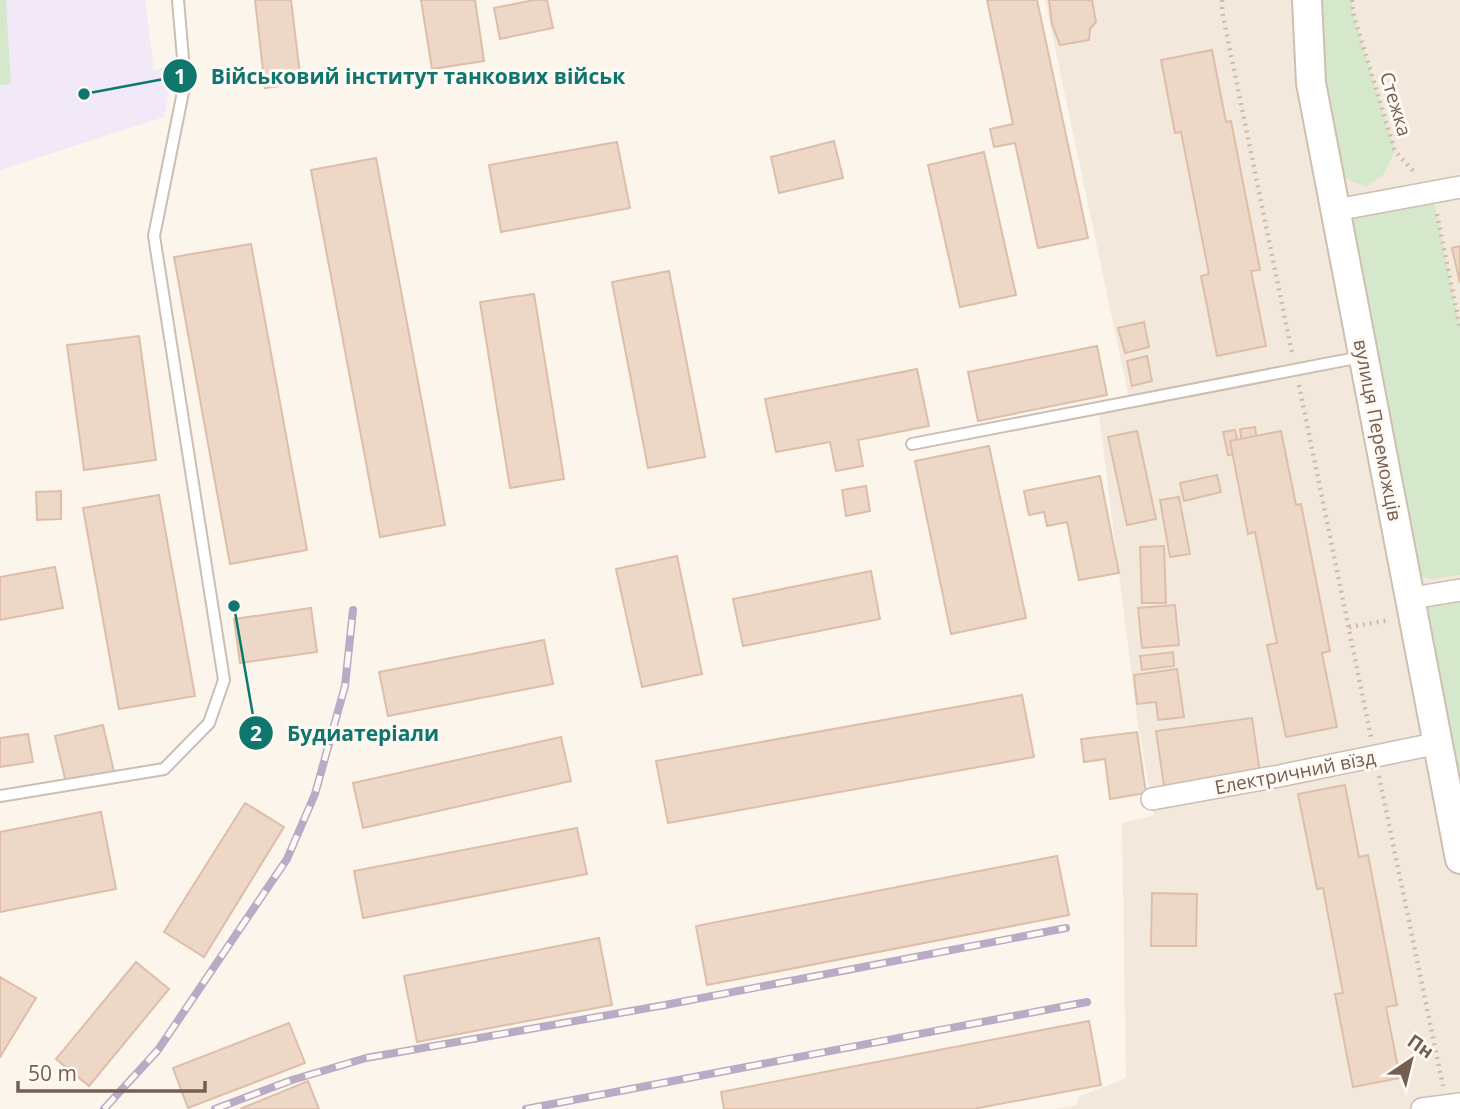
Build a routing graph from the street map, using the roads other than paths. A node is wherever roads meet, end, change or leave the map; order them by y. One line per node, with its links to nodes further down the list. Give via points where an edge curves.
1 (178, 0): 10 (lane, via 186,82 154,236 224,680 209,723 164,769)
2 (1307, 0): 4 (street, вулиця Переможців, via 1311,82)
3 (1460, 187): 4 (street)
4 (1336, 210): 5 (street, вулиця Переможців)
5 (1364, 356): 6 (lane); 8 (street, вулиця Переможців)
6 (912, 444)
7 (1460, 590): 8 (street)
8 (1412, 598): 9 (street, вулиця Переможців)
9 (1438, 743): 11 (street, Електричний вїзд); 12 (street, вулиця Переможців)
10 (0, 796)
11 (1152, 799)
12 (1460, 859)
13 (1454, 1104): 14 (street)
14 (1422, 1109)

